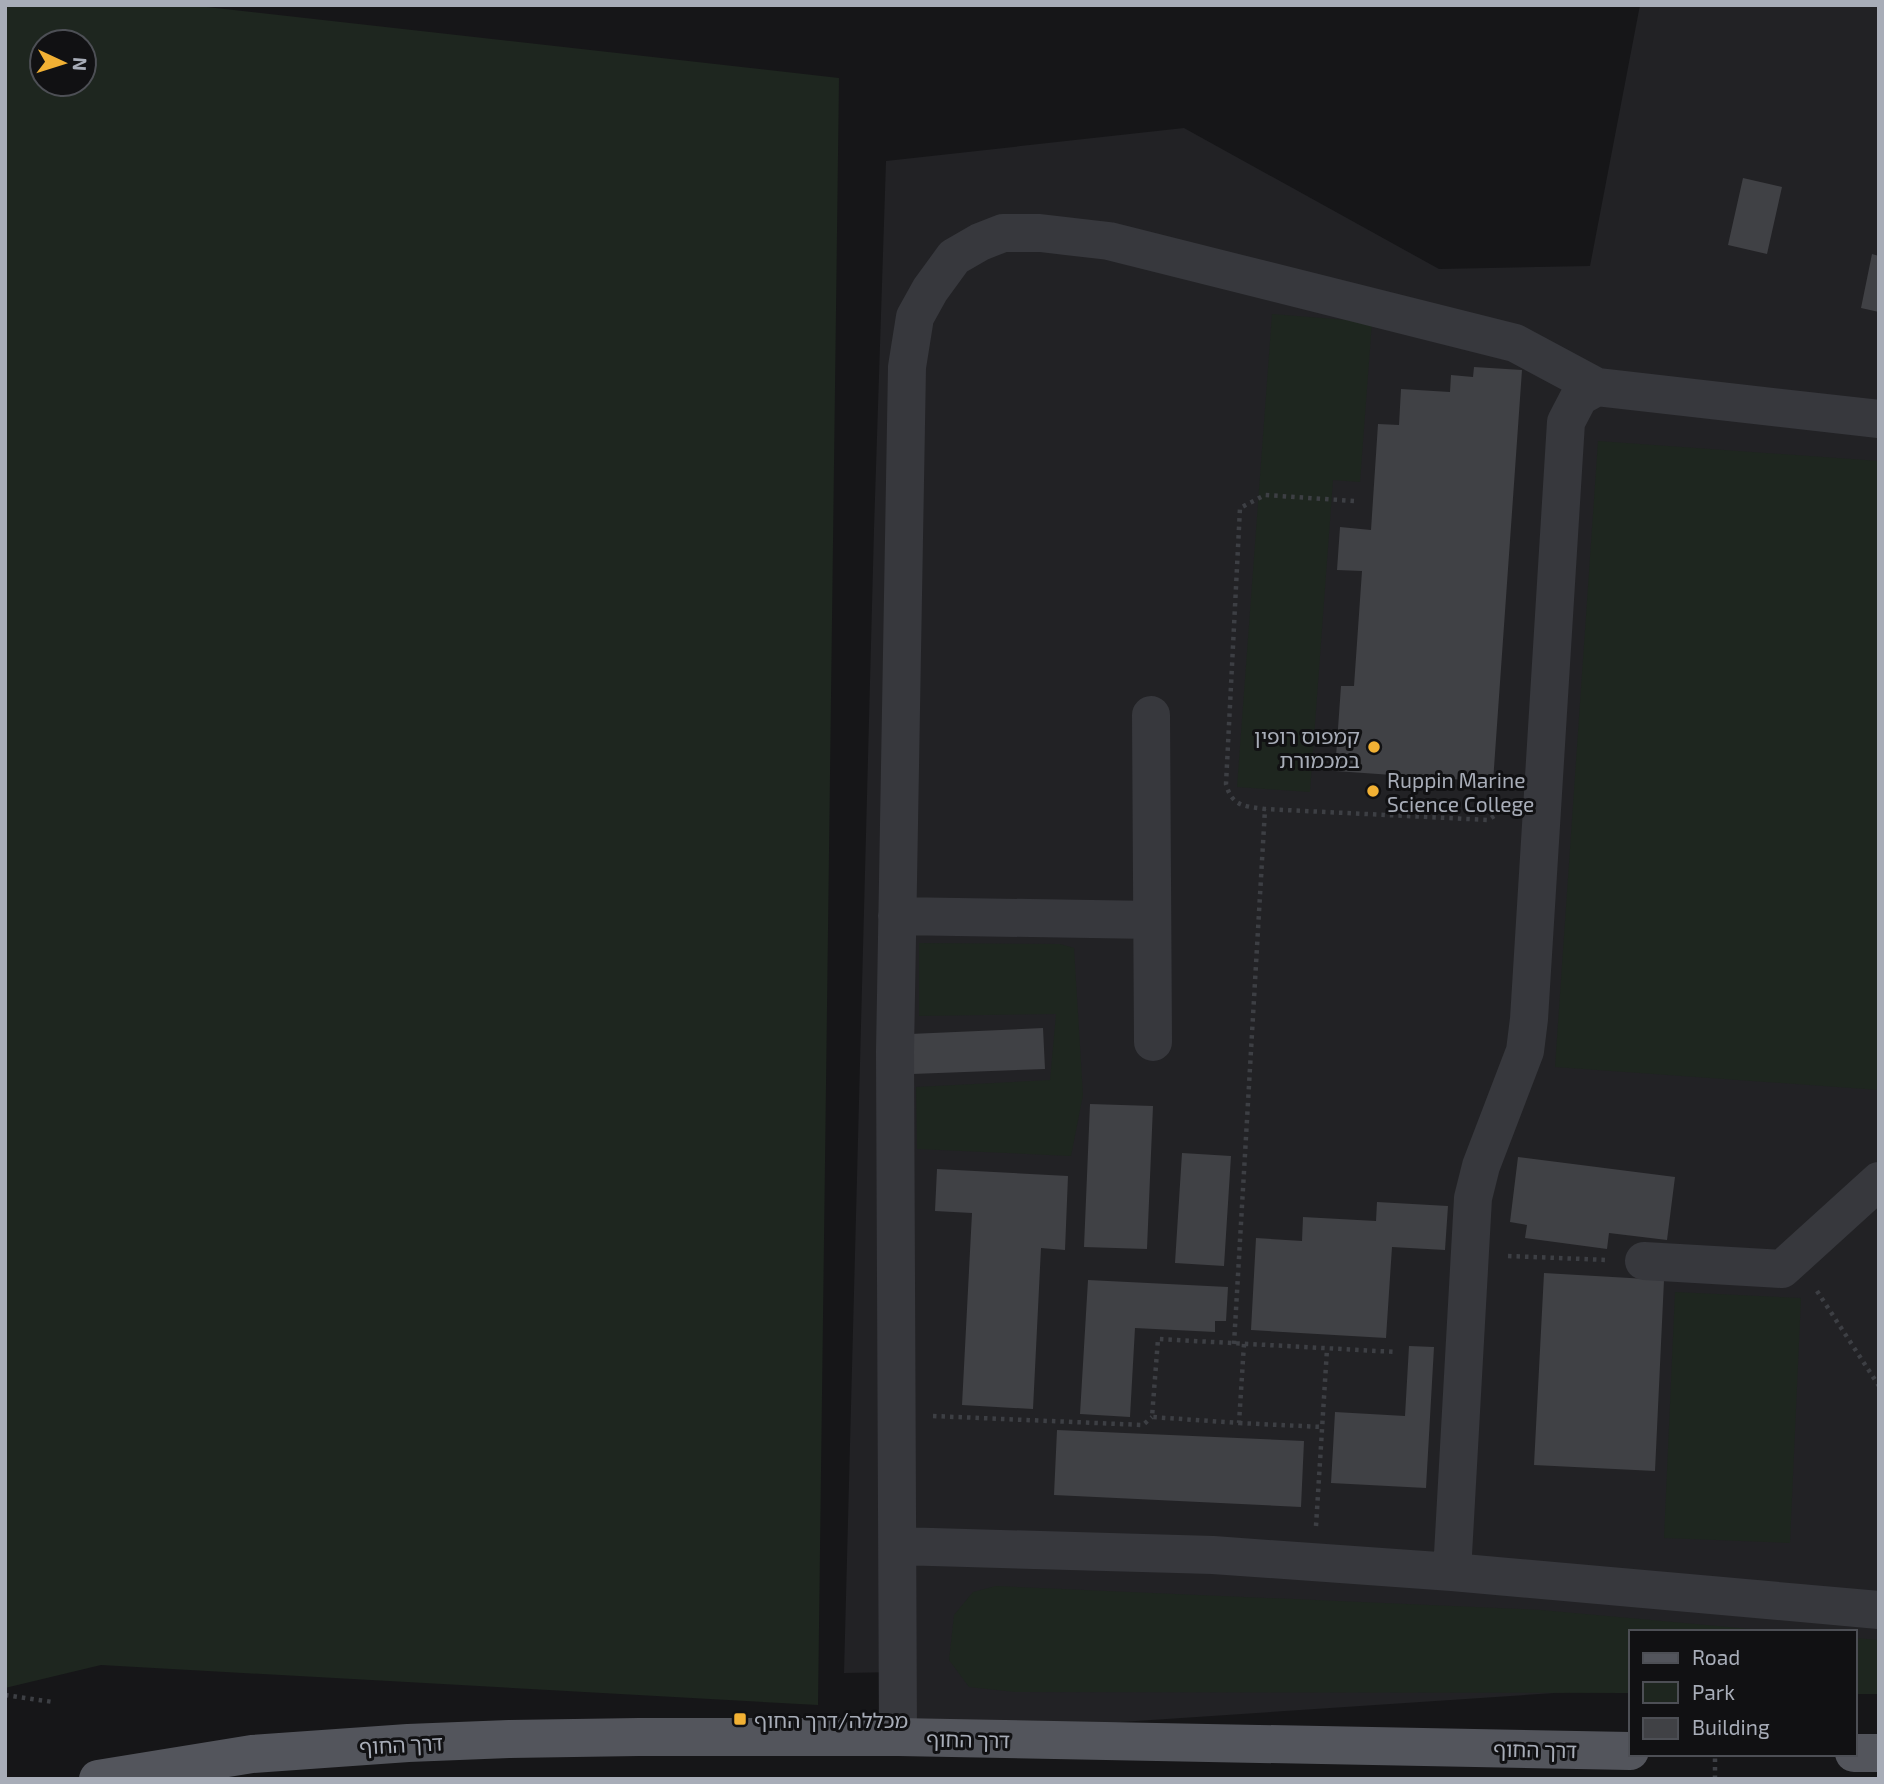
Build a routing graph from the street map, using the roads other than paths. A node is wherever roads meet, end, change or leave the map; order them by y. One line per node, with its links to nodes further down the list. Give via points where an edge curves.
1 (1597, 387): 2 (street); 4 (street, via 1515,343 1109,241 1003,233 954,257 915,317 907,367); 10 (street, via 1579,397 1566,422 1529,1019 1525,1051 1473,1198)
2 (1879, 419)
3 (1151, 715): 5 (street)
4 (897, 916): 5 (street); 9 (street)
5 (1152, 920): 6 (street)
6 (1153, 1042)
7 (1879, 1181): 8 (street, via 1782,1269)
8 (1644, 1261)
9 (898, 1546): 10 (street, via 1213,1555); 12 (street)
10 (1452, 1572): 11 (street)
11 (1879, 1610)
12 (898, 1737): 13 (main road, דרך החוף); 16 (main road, דרך החוף, via 408,1743 252,1754)
13 (1629, 1751)
14 (1856, 1753): 15 (main road)
15 (1879, 1753)
16 (98, 1779)

